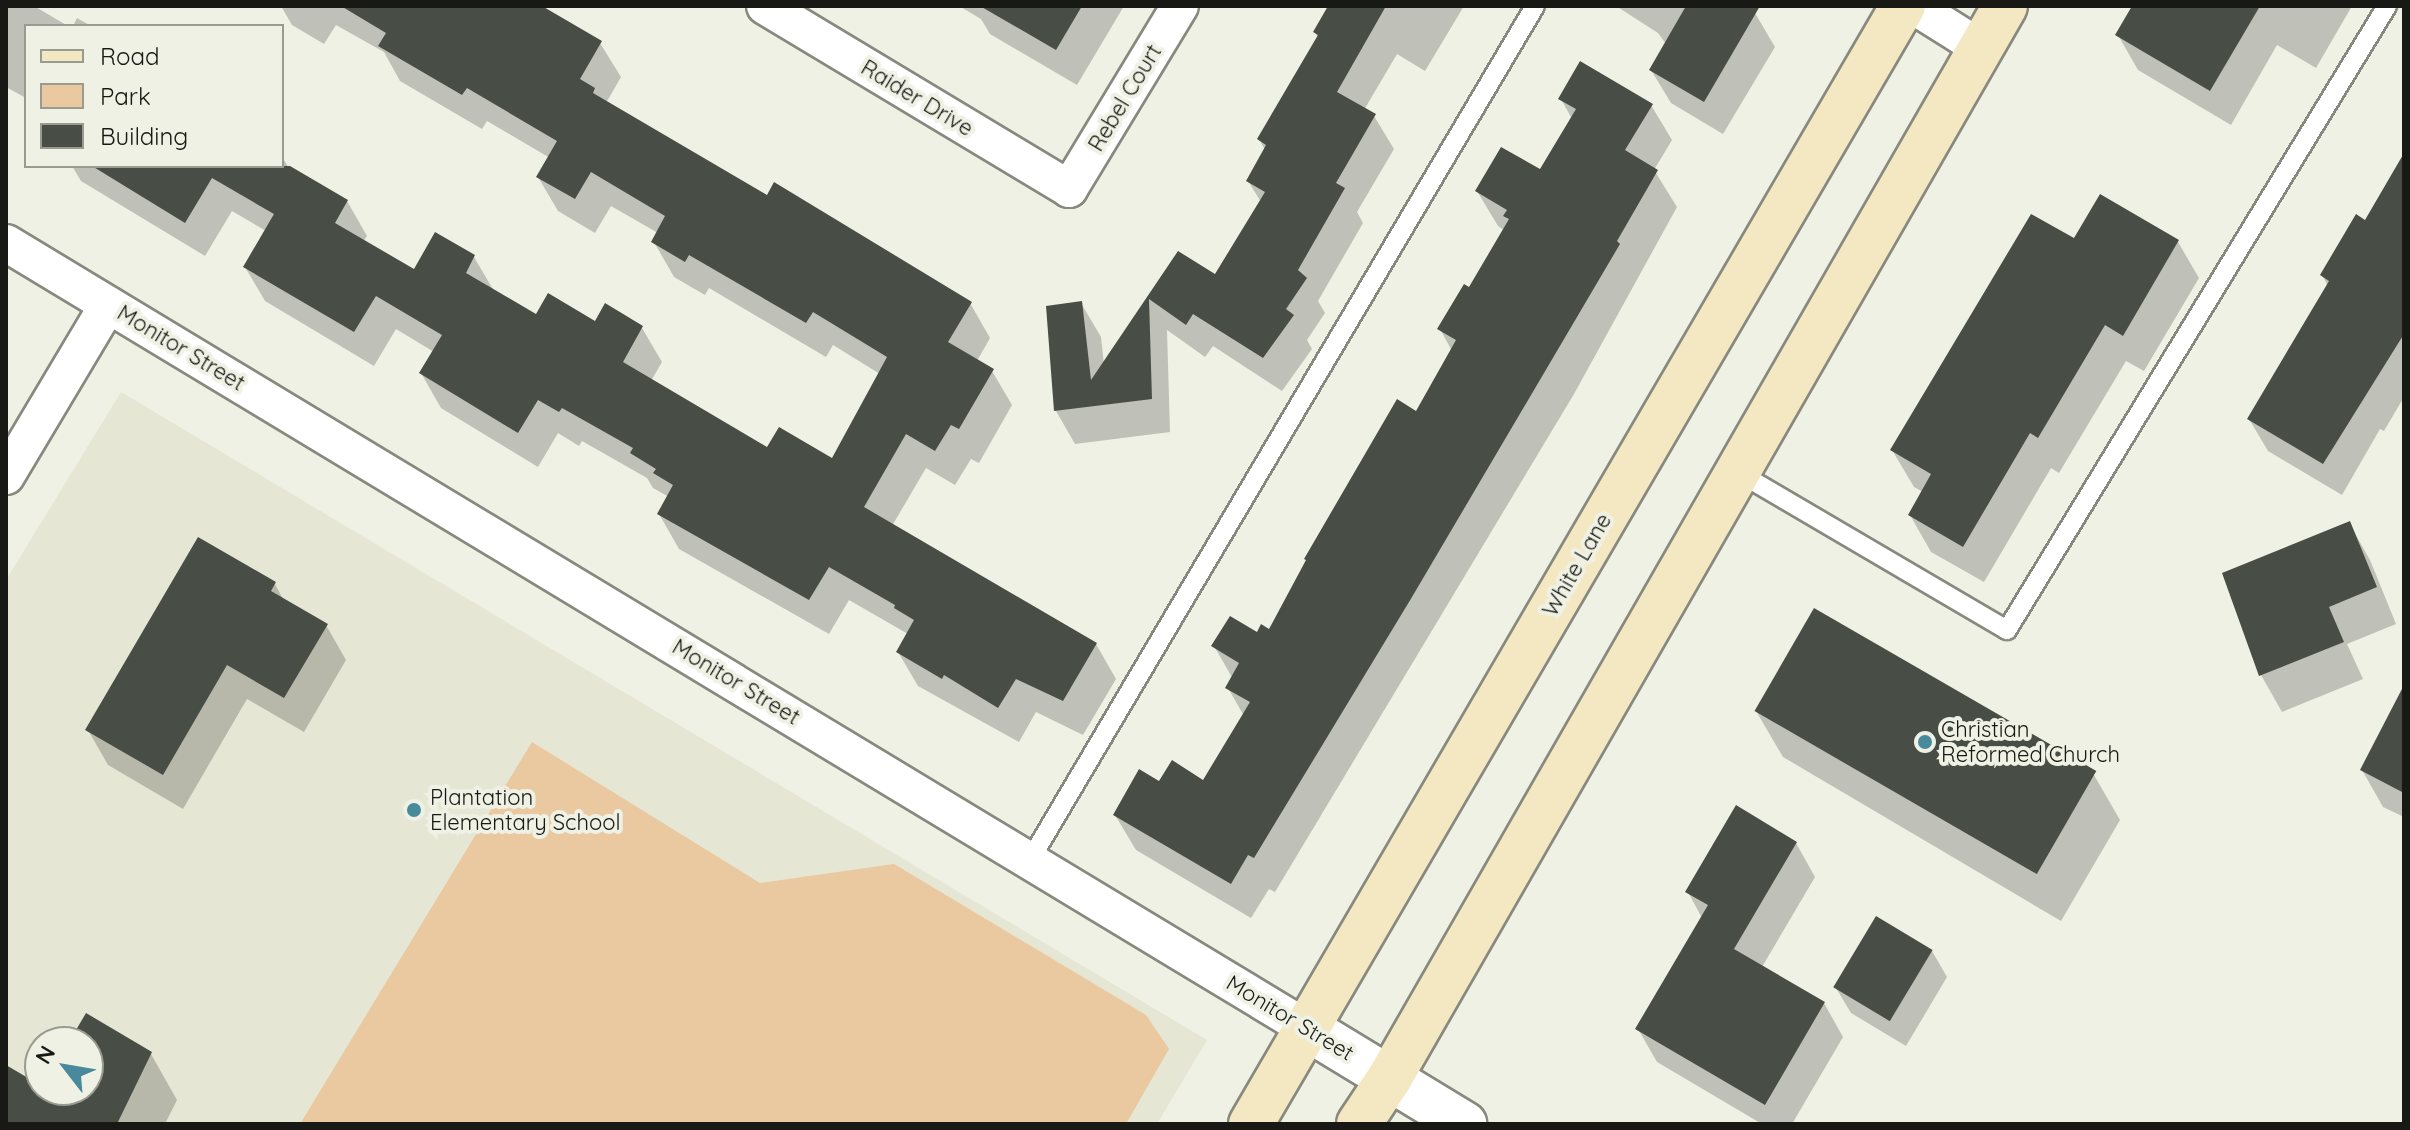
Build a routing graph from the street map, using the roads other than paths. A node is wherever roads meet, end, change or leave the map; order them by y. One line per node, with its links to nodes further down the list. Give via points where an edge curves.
1 (765, 6): 9 (street, Raider Drive)
2 (1180, 6): 9 (street, Rebel Court)
3 (1535, 6): 14 (lane)
4 (1903, 6): 15 (main road, White Lane)
5 (1914, 6): 8 (street)
6 (2005, 6): 8 (main road)
7 (2387, 6): 12 (lane, via 2007,630)
8 (1979, 47): 12 (main road)
9 (1069, 189)
10 (6, 243): 11 (street, Monitor Street)
11 (108, 305): 13 (street); 14 (street, Monitor Street)
12 (1736, 471): 16 (main road)
13 (6, 476)
14 (1030, 860): 15 (street, Monitor Street)
15 (1308, 1029): 16 (street, Monitor Street); 17 (main road, White Lane)
16 (1389, 1079): 18 (main road); 19 (street, Monitor Street)
17 (1251, 1124)
18 (1359, 1124)
19 (1464, 1124)

